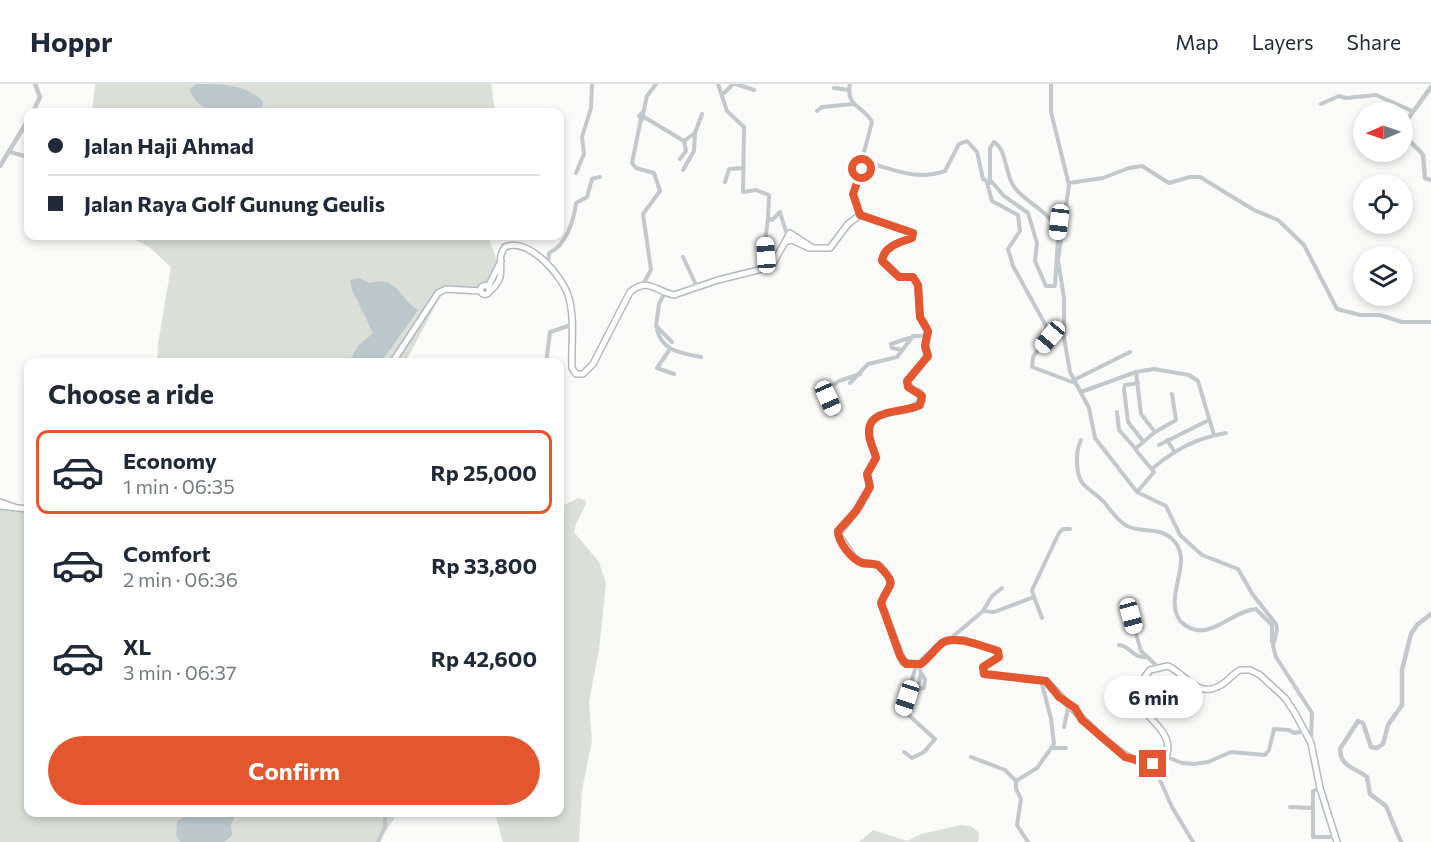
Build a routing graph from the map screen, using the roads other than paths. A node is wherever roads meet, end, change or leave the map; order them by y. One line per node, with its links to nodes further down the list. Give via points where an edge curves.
1 (35, 84): 16 (street, via 40,97)
2 (592, 84): 33 (street, via 591,108 582,137 584,154)
3 (656, 84): 20 (street, via 647,96)
4 (718, 84): 12 (street)
5 (734, 84): 10 (street); 12 (street)
6 (850, 84): 11 (street)
7 (1051, 84): 39 (street, via 1051,112)
8 (1431, 87): 18 (street)
9 (834, 88): 11 (street)
10 (754, 90)
11 (849, 90): 14 (street)
12 (723, 93): 31 (street, via 727,112 744,127)
13 (1393, 102): 15 (street, via 1376,94 1339,96)
14 (853, 104): 17 (street); 28 (street, via 872,122)
15 (1321, 104)
16 (35, 108)
17 (817, 111)
18 (1413, 112)
19 (702, 114): 22 (street)
20 (642, 116): 23 (street); 52 (street, via 632,162 636,168 654,173 660,191 643,214 651,270)
21 (24, 127): 25 (street)
22 (695, 133): 23 (street); 32 (street, via 694,151)
23 (684, 141): 27 (street, via 686,151)
24 (1413, 145): 36 (street, via 1422,153 1425,178)
25 (10, 152): 26 (street); 29 (street)
26 (24, 157)
27 (680, 159)
28 (863, 162): 30 (street); 35 (street)
29 (0, 166)
30 (871, 167): 35 (street); 37 (street, via 876,165 908,176 939,174 945,171 959,144 967,141 977,152 983,179)
31 (744, 168): 38 (street, via 729,170); 41 (street, via 743,192 756,190 769,195)
32 (683, 170)
33 (576, 173)
34 (600, 177): 45 (street, via 592,179 587,197 576,203 576,213)
35 (860, 179): 40 (street, via 853,194)
36 (1431, 180)
37 (989, 181): 43 (street, via 990,148 994,142 1001,150 1014,188 1044,210 1052,221); 43 (street, via 1028,213 1037,243 1035,261 1046,286 1052,287 1057,281); 70 (street, via 992,201 1018,214 1020,231 1008,249 1013,266 1050,333 1033,357 1032,365)
38 (725, 182)
39 (1069, 183): 42 (street); 55 (street, via 1142,166 1169,183 1200,177 1254,210 1275,218 1291,232 1304,245 1337,309 1402,322)
40 (860, 215): 48 (main road, via 834,244 824,250); 58 (main road, via 913,233 912,238 886,251 882,261 899,277 916,279 920,317 928,330)
41 (768, 218): 44 (street, via 772,220 780,212); 51 (street)
42 (1066, 220): 43 (street); 70 (street, via 1058,263 1064,293 1064,338)
43 (1059, 222)
44 (787, 235): 47 (main road); 48 (main road, via 796,235)
45 (564, 239)
46 (563, 240): 50 (street, via 559,249 548,254)
47 (785, 242): 48 (main road, via 792,240); 51 (main road, via 777,261)
48 (814, 249)
49 (683, 257): 53 (street)
50 (548, 266): 56 (main road, via 568,296); 65 (main road, via 530,249 504,248 489,289 484,294 446,289 438,293)
51 (768, 269): 53 (main road)
52 (643, 284): 54 (main road); 56 (main road, via 630,292 593,364 583,374 576,374 572,368)
53 (697, 287): 54 (main road, via 680,294)
54 (665, 292): 57 (street, via 657,313)
55 (1431, 322)
56 (571, 325): 66 (street, via 550,332)
57 (657, 329): 60 (street); 61 (street)
58 (927, 336): 59 (street); 102 (main road, via 927,359 907,382 908,387 920,393 922,401 914,408 881,415 872,422 868,432 876,458 867,474 870,487 838,534 854,558 875,563 887,575 891,585 881,603 900,656 906,664)
59 (910, 338): 62 (street); 62 (street, via 891,344 892,348)
60 (672, 342)
61 (670, 349): 64 (street); 68 (street, via 657,368)
62 (902, 350): 69 (street, via 895,357 868,364)
63 (1130, 352): 70 (street)
64 (701, 357)
65 (395, 358)
66 (547, 358)
67 (1136, 372): 72 (street); 73 (street); 77 (street, via 1157,369 1196,378)
68 (674, 374)
69 (861, 374): 71 (street); 76 (street, via 828,388)
70 (1075, 382): 73 (street)
71 (850, 383)
72 (1138, 383): 78 (street, via 1142,414); 83 (street, via 1125,385 1124,389 1128,422)
73 (1081, 392): 88 (street, via 1096,440)
74 (1172, 394): 78 (street, via 1176,420)
75 (1117, 412): 85 (street, via 1119,430)
76 (836, 414)
77 (1209, 420): 80 (street); 82 (street)
78 (1155, 432): 83 (street)
79 (1226, 433): 80 (street)
80 (1214, 435): 86 (street)
81 (1081, 440): 100 (street, via 1077,452 1082,484 1125,525 1163,532 1178,546 1181,562 1174,600 1180,621 1192,629 1207,630 1256,609 1272,625)
82 (1167, 440): 84 (street); 86 (street)
83 (1143, 441): 85 (street)
84 (1159, 445)
85 (1135, 448): 87 (street)
86 (1174, 450): 87 (street)
87 (1152, 469): 88 (street, via 1154,472)
88 (1137, 492): 100 (street, via 1166,506 1180,535 1203,556 1238,569 1252,595 1276,624)
89 (0, 504): 90 (main road)
90 (24, 509)
91 (1070, 529): 93 (street, via 1059,533 1032,590)
92 (1002, 588): 94 (street)
93 (1034, 597): 94 (street, via 994,612); 97 (street)
94 (983, 611): 98 (street)
95 (1431, 614): 127 (street, via 1411,634 1402,670 1402,705 1388,725 1383,744 1371,747 1363,723 1358,721 1340,749 1352,770 1367,777 1370,794 1386,806)
96 (1131, 616): 101 (street)
97 (1042, 618)
98 (949, 640): 102 (main road); 106 (main road, via 964,640 998,651 999,657 983,667 986,675)
99 (1119, 645): 101 (street)
100 (1273, 646): 111 (street, via 1282,668 1312,713)
101 (1146, 657): 103 (street)
102 (917, 665): 104 (street); 114 (street, via 903,710 932,734 935,742 914,757)
103 (1157, 666): 110 (main road, via 1171,668 1206,690 1219,687 1240,670 1254,671 1285,698); 116 (main road, via 1144,676 1136,700 1164,734)
104 (921, 673): 105 (street); 107 (street)
105 (920, 680): 107 (street); 107 (street, via 917,691)
106 (1041, 680): 108 (main road); 112 (street, via 1051,719)
107 (925, 683)
108 (1069, 703): 109 (street); 117 (main road, via 1082,720 1125,757)
109 (1064, 727)
110 (1305, 731): 111 (main road); 116 (street, via 1274,729 1265,755 1231,752 1194,764)
111 (1311, 743): 119 (main road)
112 (1053, 748): 113 (street); 118 (street, via 1035,770)
113 (1066, 748)
114 (904, 753)
115 (971, 757): 118 (street, via 1005,770)
116 (1167, 757): 117 (main road, via 1160,764)
117 (1153, 764): 126 (street)
118 (1016, 781): 125 (street, via 1021,799 1017,825)
119 (1320, 788): 121 (street, via 1313,791); 123 (main road)
120 (1290, 807): 121 (street)
121 (1312, 808): 123 (street, via 1313,837)
122 (385, 817): 124 (street)
123 (1337, 840)
124 (378, 842)
125 (1028, 842)
126 (1193, 842)
127 (1401, 842)

